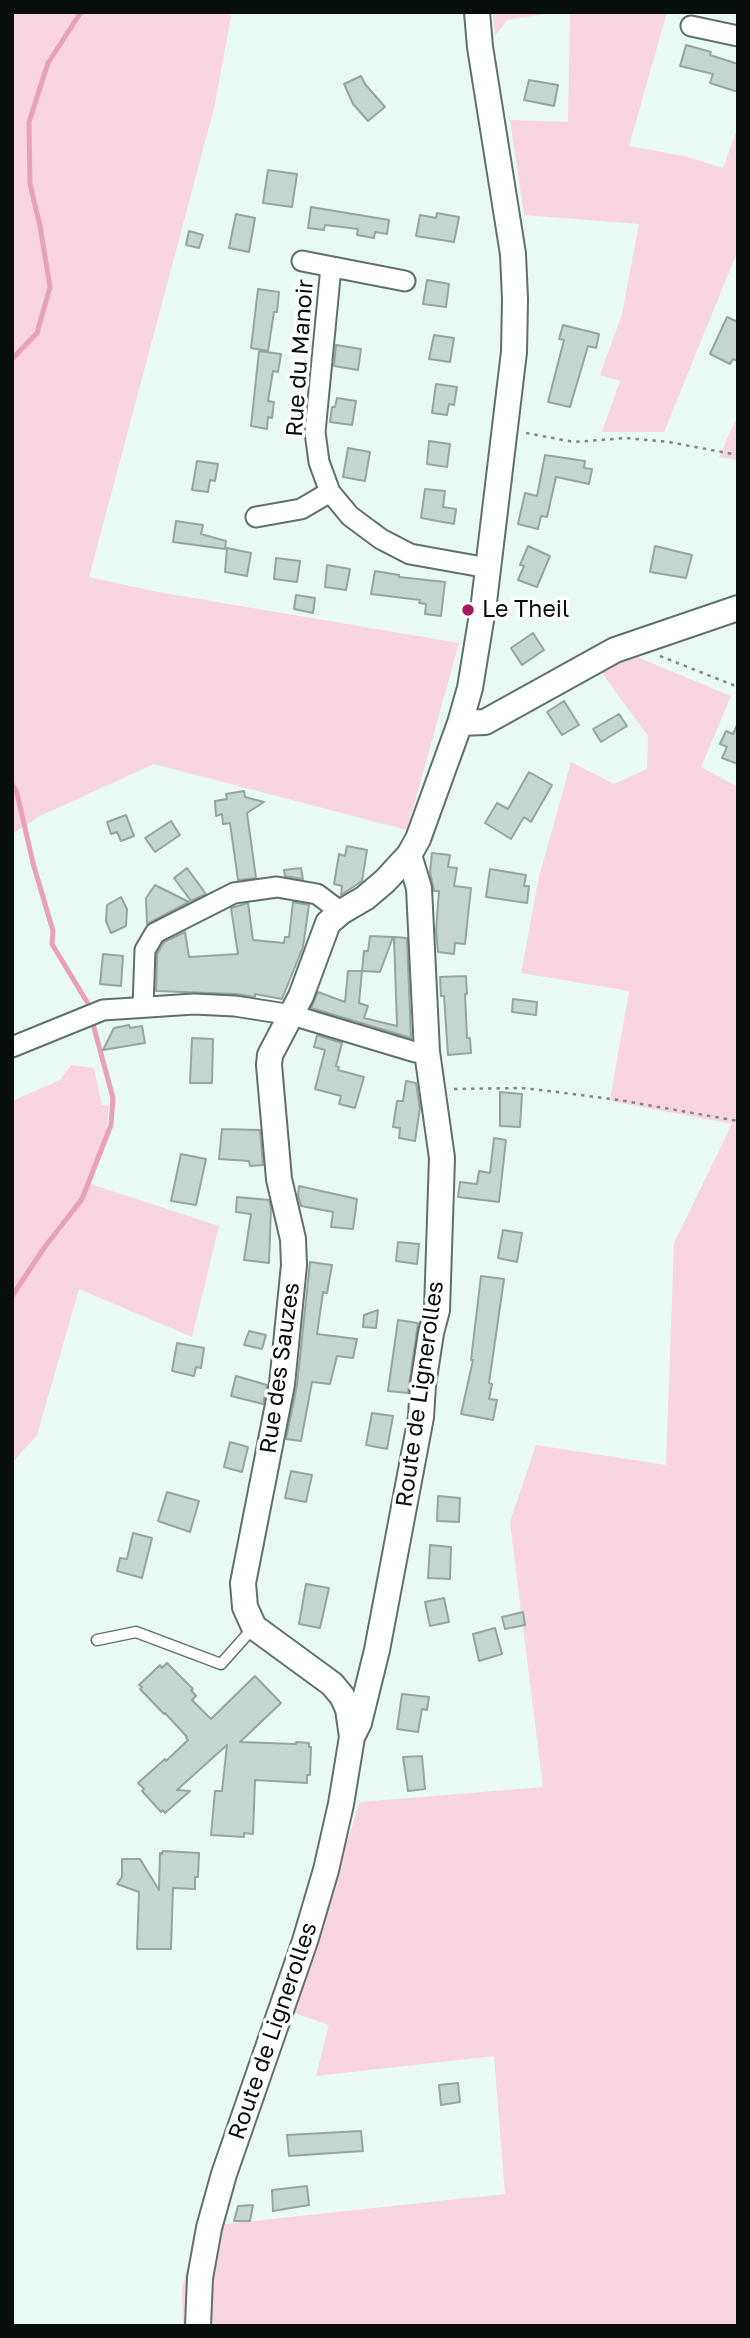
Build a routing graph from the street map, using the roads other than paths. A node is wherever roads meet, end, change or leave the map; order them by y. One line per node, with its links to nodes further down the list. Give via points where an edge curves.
1 (477, 12): 9 (street, via 513,254 515,299 514,352)
2 (691, 26): 3 (street)
3 (738, 36)
4 (302, 261): 5 (street, Rue du Manoir)
5 (331, 267): 6 (street, Rue du Manoir); 7 (street, Rue du Manoir, via 315,432)
6 (405, 281)
7 (330, 492): 8 (street, via 301,509); 9 (street, Rue du Manoir, via 350,516 381,540 410,554)
8 (256, 517)
9 (488, 568): 11 (street, via 470,688)
10 (738, 608): 11 (street, via 615,650 485,722)
11 (460, 723): 12 (street)
12 (408, 855): 13 (street, via 365,898); 17 (street, Route de Lignerolles, via 419,888)
13 (341, 912): 14 (street, via 317,894 277,887 234,893 155,933 145,950); 15 (street, Rue des Sauzes, via 328,923)
14 (143, 1007): 15 (street, via 235,1006); 16 (street, via 103,1010)
15 (292, 1015): 17 (street); 18 (street, Rue des Sauzes, via 269,1065 279,1179 294,1265 282,1384 243,1583 245,1607)
16 (12, 1047)
17 (427, 1052): 20 (street, Route de Lignerolles, via 442,1158 437,1310 416,1444)
18 (254, 1627): 19 (lane, via 221,1664 136,1632); 21 (street)
19 (97, 1640)
20 (368, 1681): 21 (street, via 349,1687); 22 (street, Route de Lignerolles)
21 (332, 1684): 22 (street, via 348,1709)
22 (352, 1737): 23 (street, Route de Lignerolles, via 323,1882 209,2228)
23 (198, 2326)

